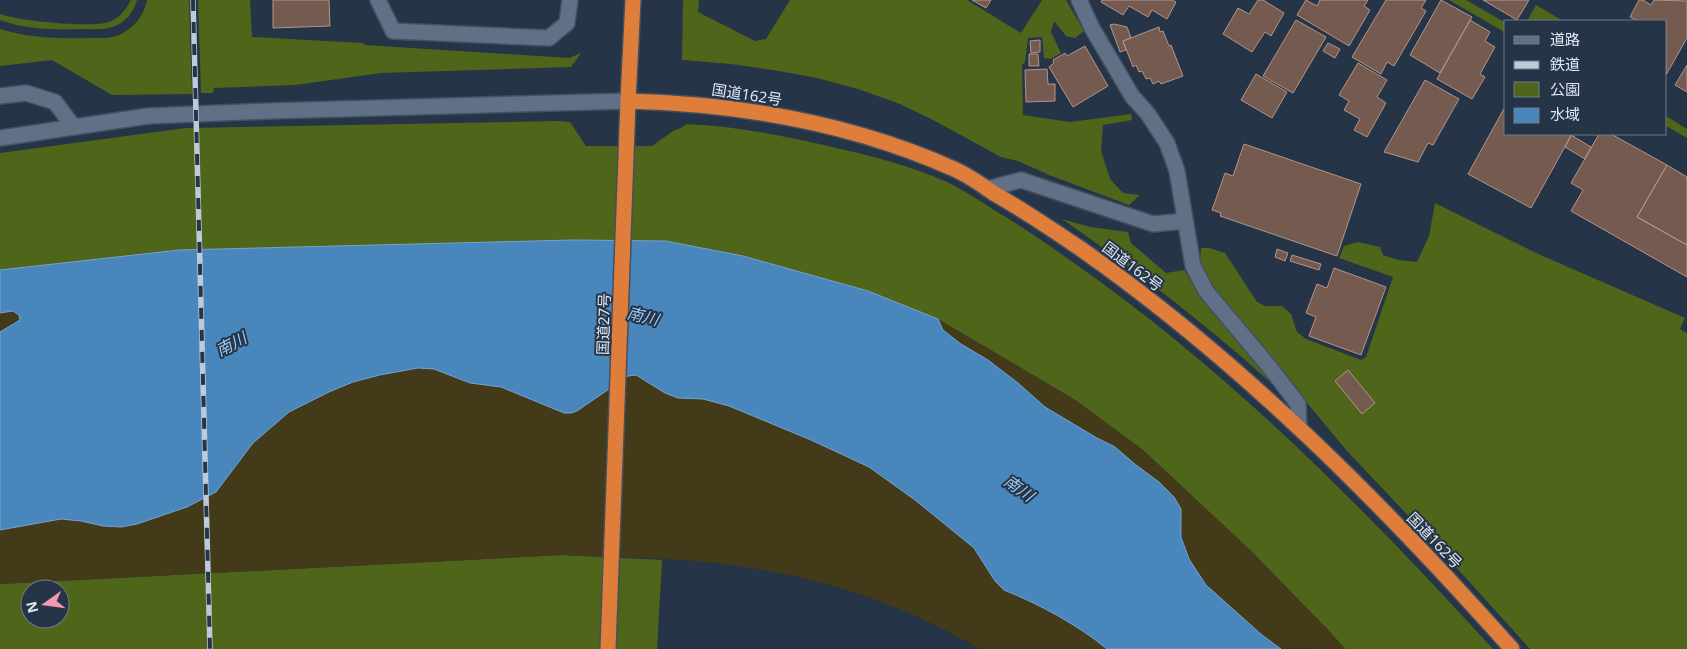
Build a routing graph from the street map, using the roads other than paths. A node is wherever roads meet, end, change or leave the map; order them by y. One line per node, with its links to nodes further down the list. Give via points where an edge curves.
1 (378, 0): 2 (street, via 393,31 549,38 568,23)
2 (570, 0)
3 (633, 0): 6 (highway, 国道27号)
4 (1079, 0): 10 (street, via 1132,96 1167,143 1177,171)
5 (0, 96): 7 (street, via 26,93 56,102)
6 (628, 100): 7 (street, via 197,113); 9 (highway, 国道162号, via 718,107 819,125 879,141 955,169); 12 (highway, 国道27号)
7 (73, 126): 8 (street)
8 (0, 138)
9 (987, 189): 10 (street, via 1021,180 1153,224); 11 (highway, 国道162号, via 1054,230 1157,305)
10 (1185, 221): 11 (street, via 1193,266 1206,292 1298,404)
11 (1299, 428): 13 (highway, 国道162号, via 1427,556)
12 (608, 649)
13 (1512, 649)

